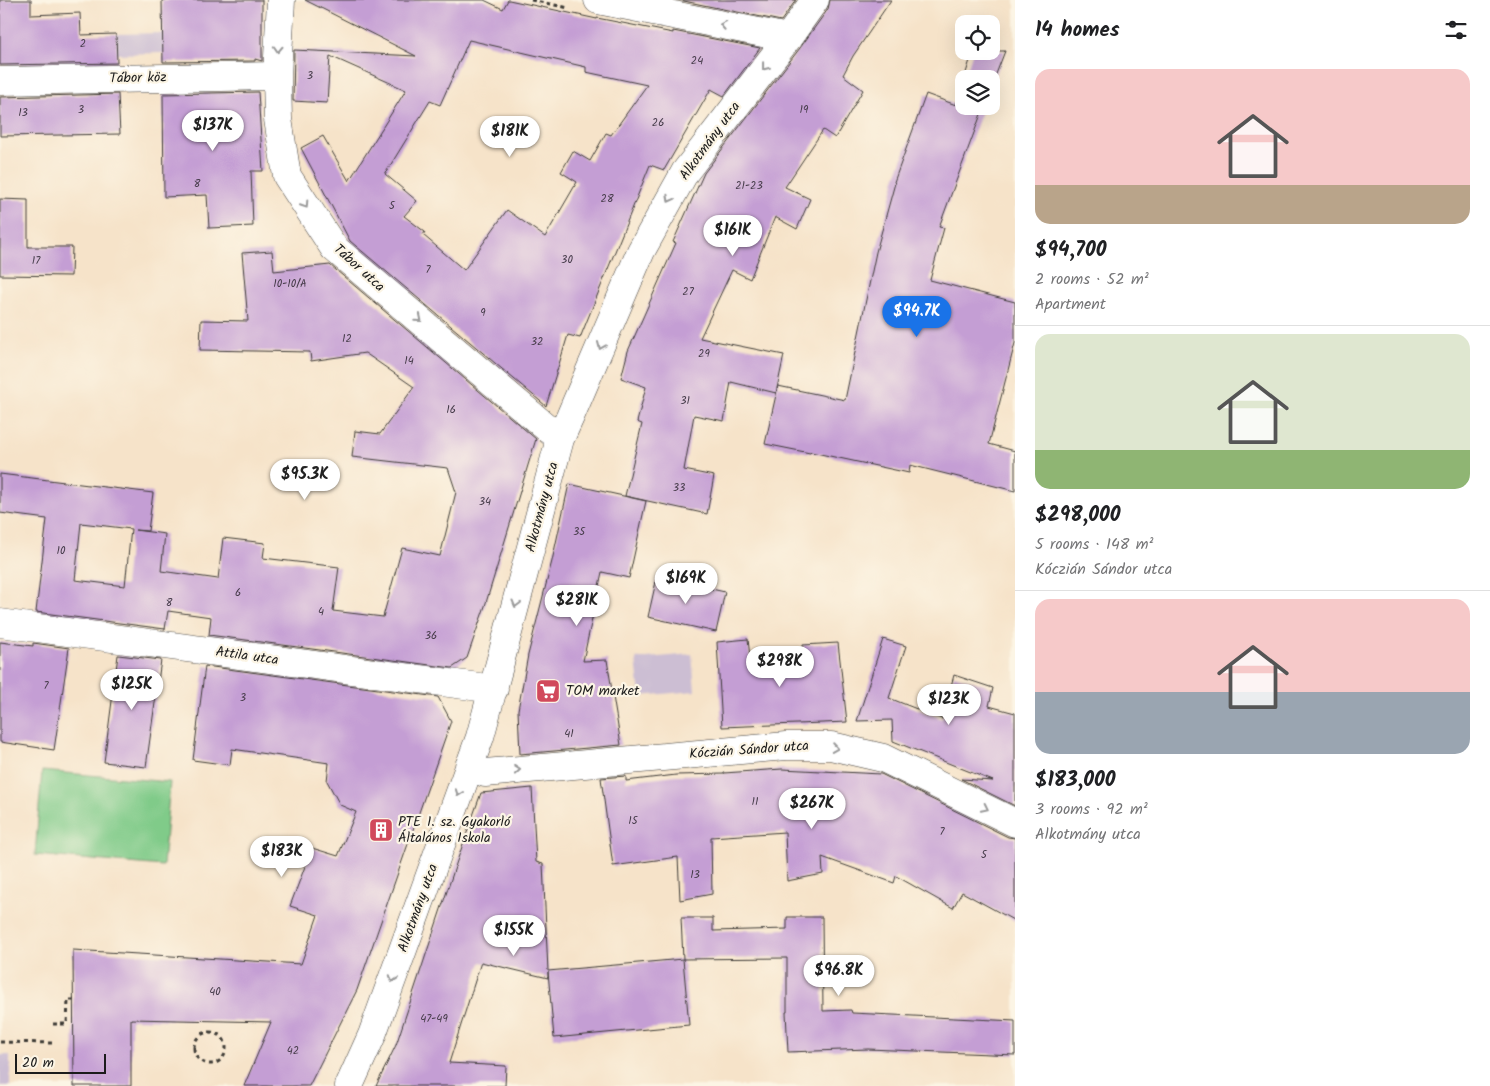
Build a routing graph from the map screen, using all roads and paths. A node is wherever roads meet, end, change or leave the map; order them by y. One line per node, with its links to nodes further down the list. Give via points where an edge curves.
1 (281, 0): 5 (street, Tábor utca, one-way to 5)
2 (598, 0): 4 (street, one-way to 2)
3 (815, 0): 4 (street, Alkotmány utca)
4 (788, 38): 7 (street, Alkotmány utca, one-way to 7, via 685,172 642,251)
5 (277, 76): 6 (street, Tábor köz); 7 (street, Tábor utca, one-way to 7, via 278,118 287,176 334,248)
6 (0, 81)
7 (560, 439): 9 (street, Alkotmány utca, one-way to 9)
8 (0, 623): 9 (street, Attila utca)
9 (494, 689): 10 (street, Alkotmány utca)
10 (469, 766): 11 (street, Kóczián Sándor utca, one-way to 11, via 485,772 786,746 831,746 883,758); 17 (street, Alkotmány utca, one-way to 17, via 372,1035)
11 (1015, 823)
12 (74, 1000): 13 (path, via 68,1000 67,1024)
13 (53, 1024)
14 (215, 1032): 14 (path, via 199,1036 195,1044 195,1052 206,1064 214,1064 226,1052 222,1036)
15 (0, 1042): 16 (path)
16 (53, 1043)
17 (349, 1086)

